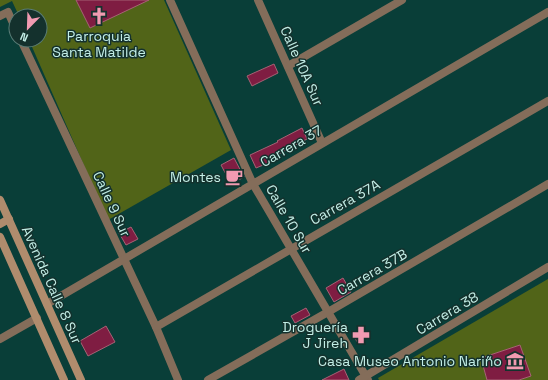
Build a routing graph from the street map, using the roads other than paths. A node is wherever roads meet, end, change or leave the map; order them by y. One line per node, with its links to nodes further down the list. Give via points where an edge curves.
1 (170, 0): 9 (street, Calle 10 Sur)
2 (258, 0): 6 (street, Calle 10A Sur)
3 (402, 0): 6 (street)
4 (548, 12): 8 (street, Carrera 37)
5 (24, 48): 17 (street, Calle 9 Sur)
6 (288, 66): 8 (street, Calle 10A Sur)
7 (548, 101): 16 (street, Carrera 37A)
8 (322, 143): 9 (street, Carrera 37)
9 (253, 184): 16 (street, Calle 10 Sur); 17 (street, Carrera 37)
10 (548, 184): 20 (street, Carrera 37B)
11 (0, 200): 12 (main road, Avenida Calle 8 Sur)
12 (9, 219): 13 (main road); 14 (main road, Avenida Calle 8 Sur)
13 (0, 224)
14 (16, 236): 15 (main road); 19 (main road, Avenida Calle 8 Sur)
15 (1, 242): 21 (main road, Avenida Calle 8 Sur)
16 (290, 248): 20 (street, Calle 10 Sur); 22 (street, Carrera 37A)
17 (123, 259): 19 (street, Carrera 37); 22 (street, Calle 9 Sur)
18 (548, 267): 24 (street, Carrera 38)
19 (47, 304): 26 (main road, Avenida Calle 8 Sur)
20 (328, 312): 24 (street, Calle 10 Sur); 28 (street, Carrera 37B)
21 (37, 318): 23 (street); 25 (main road, Avenida Calle 8 Sur)
22 (156, 327): 27 (street, Calle 9 Sur)
23 (0, 339)
24 (364, 379)
25 (64, 380)
26 (81, 380)
27 (178, 380)
28 (208, 380)

